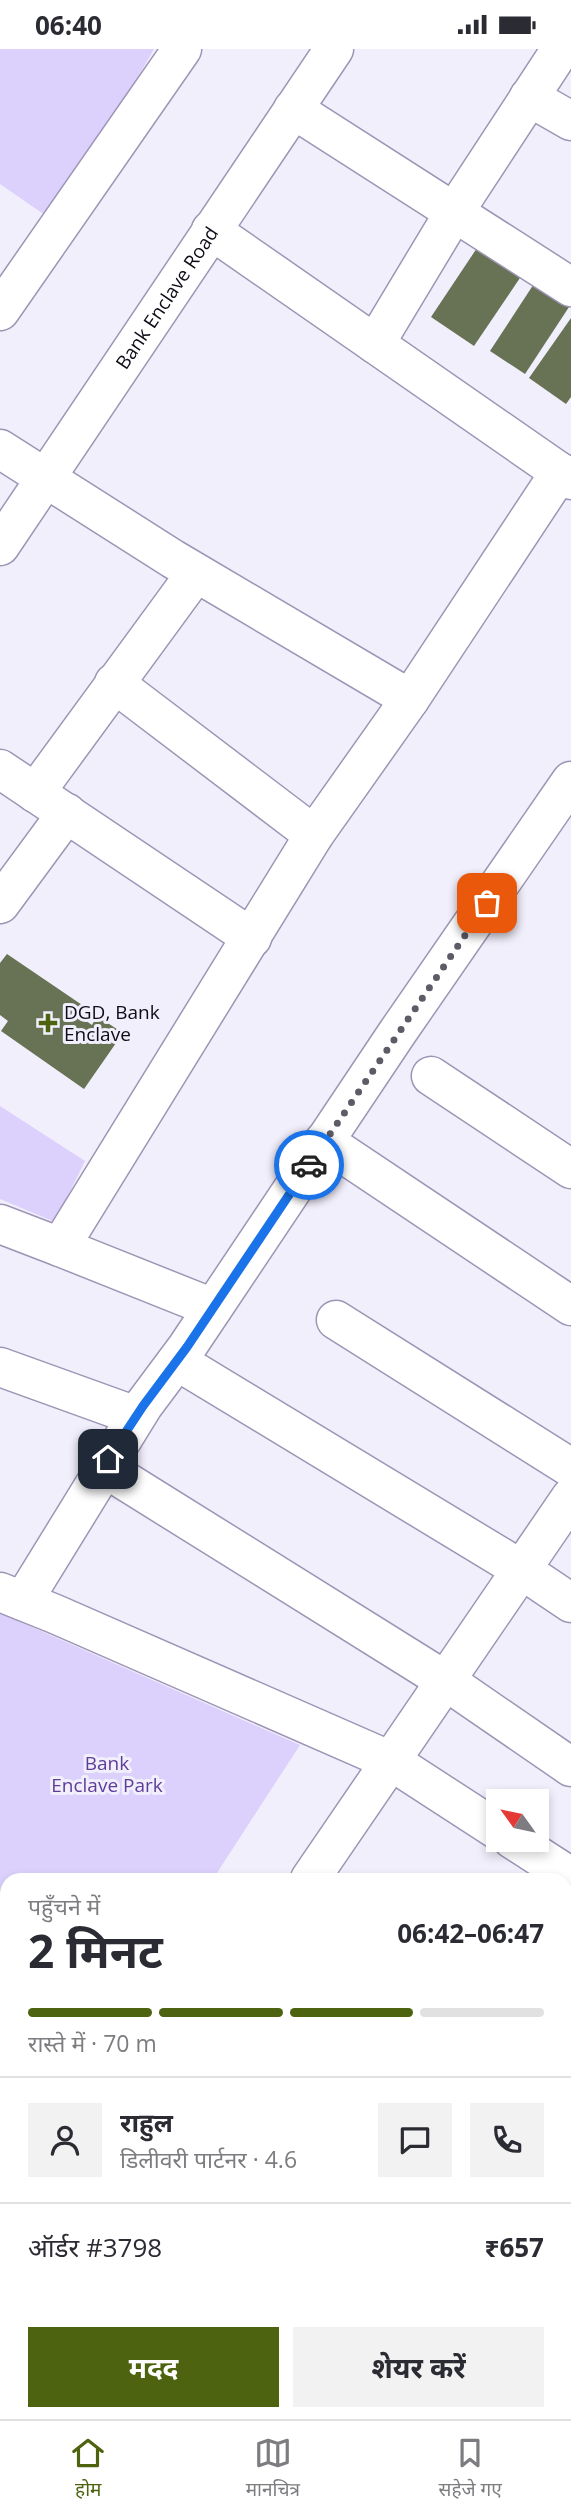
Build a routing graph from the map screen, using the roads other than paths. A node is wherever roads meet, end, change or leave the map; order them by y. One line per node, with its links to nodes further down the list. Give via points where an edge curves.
1 (182, 49): 10 (street)
2 (334, 49): 5 (street, Bank Enclave Road)
3 (561, 49): 4 (street)
4 (530, 97): 6 (street); 7 (street)
5 (293, 109): 7 (street); 8 (street, Bank Enclave Road)
6 (571, 121)
7 (455, 211): 9 (street); 11 (street)
8 (211, 230): 11 (street); 14 (street, Bank Enclave Road)
9 (571, 287)
10 (0, 311)
11 (375, 344): 13 (street)
12 (0, 449): 14 (street)
13 (566, 476): 18 (street)
14 (46, 477): 15 (street, Bank Enclave Road); 16 (street)
15 (0, 545)
16 (197, 573): 17 (street); 18 (street)
17 (114, 683): 21 (street); 23 (street)
18 (410, 699): 23 (street)
19 (0, 769): 21 (street)
20 (571, 781): 27 (street)
21 (35, 793): 22 (street)
22 (67, 813): 24 (street); 25 (street)
23 (314, 835): 25 (street)
24 (0, 904)
25 (252, 938): 30 (street)
26 (431, 1076): 28 (street)
27 (324, 1141): 31 (street); 32 (street)
28 (571, 1169)
29 (0, 1224): 30 (street)
30 (60, 1247): 32 (street)
31 (571, 1306)
32 (213, 1308): 34 (street)
33 (336, 1321): 38 (street)
34 (177, 1361): 36 (street); 40 (street)
35 (0, 1367): 36 (street)
36 (136, 1416): 37 (street)
37 (103, 1467): 41 (street); 43 (street)
38 (571, 1468)
39 (571, 1497): 40 (street)
40 (522, 1570): 42 (street); 43 (street)
41 (11, 1597): 44 (street)
42 (571, 1603)
43 (446, 1681): 44 (street); 45 (street)
44 (391, 1761): 46 (street); 48 (street)
45 (571, 1767)
46 (486, 1823)
47 (532, 1852): 49 (street)
48 (314, 1873)
49 (565, 1873)

